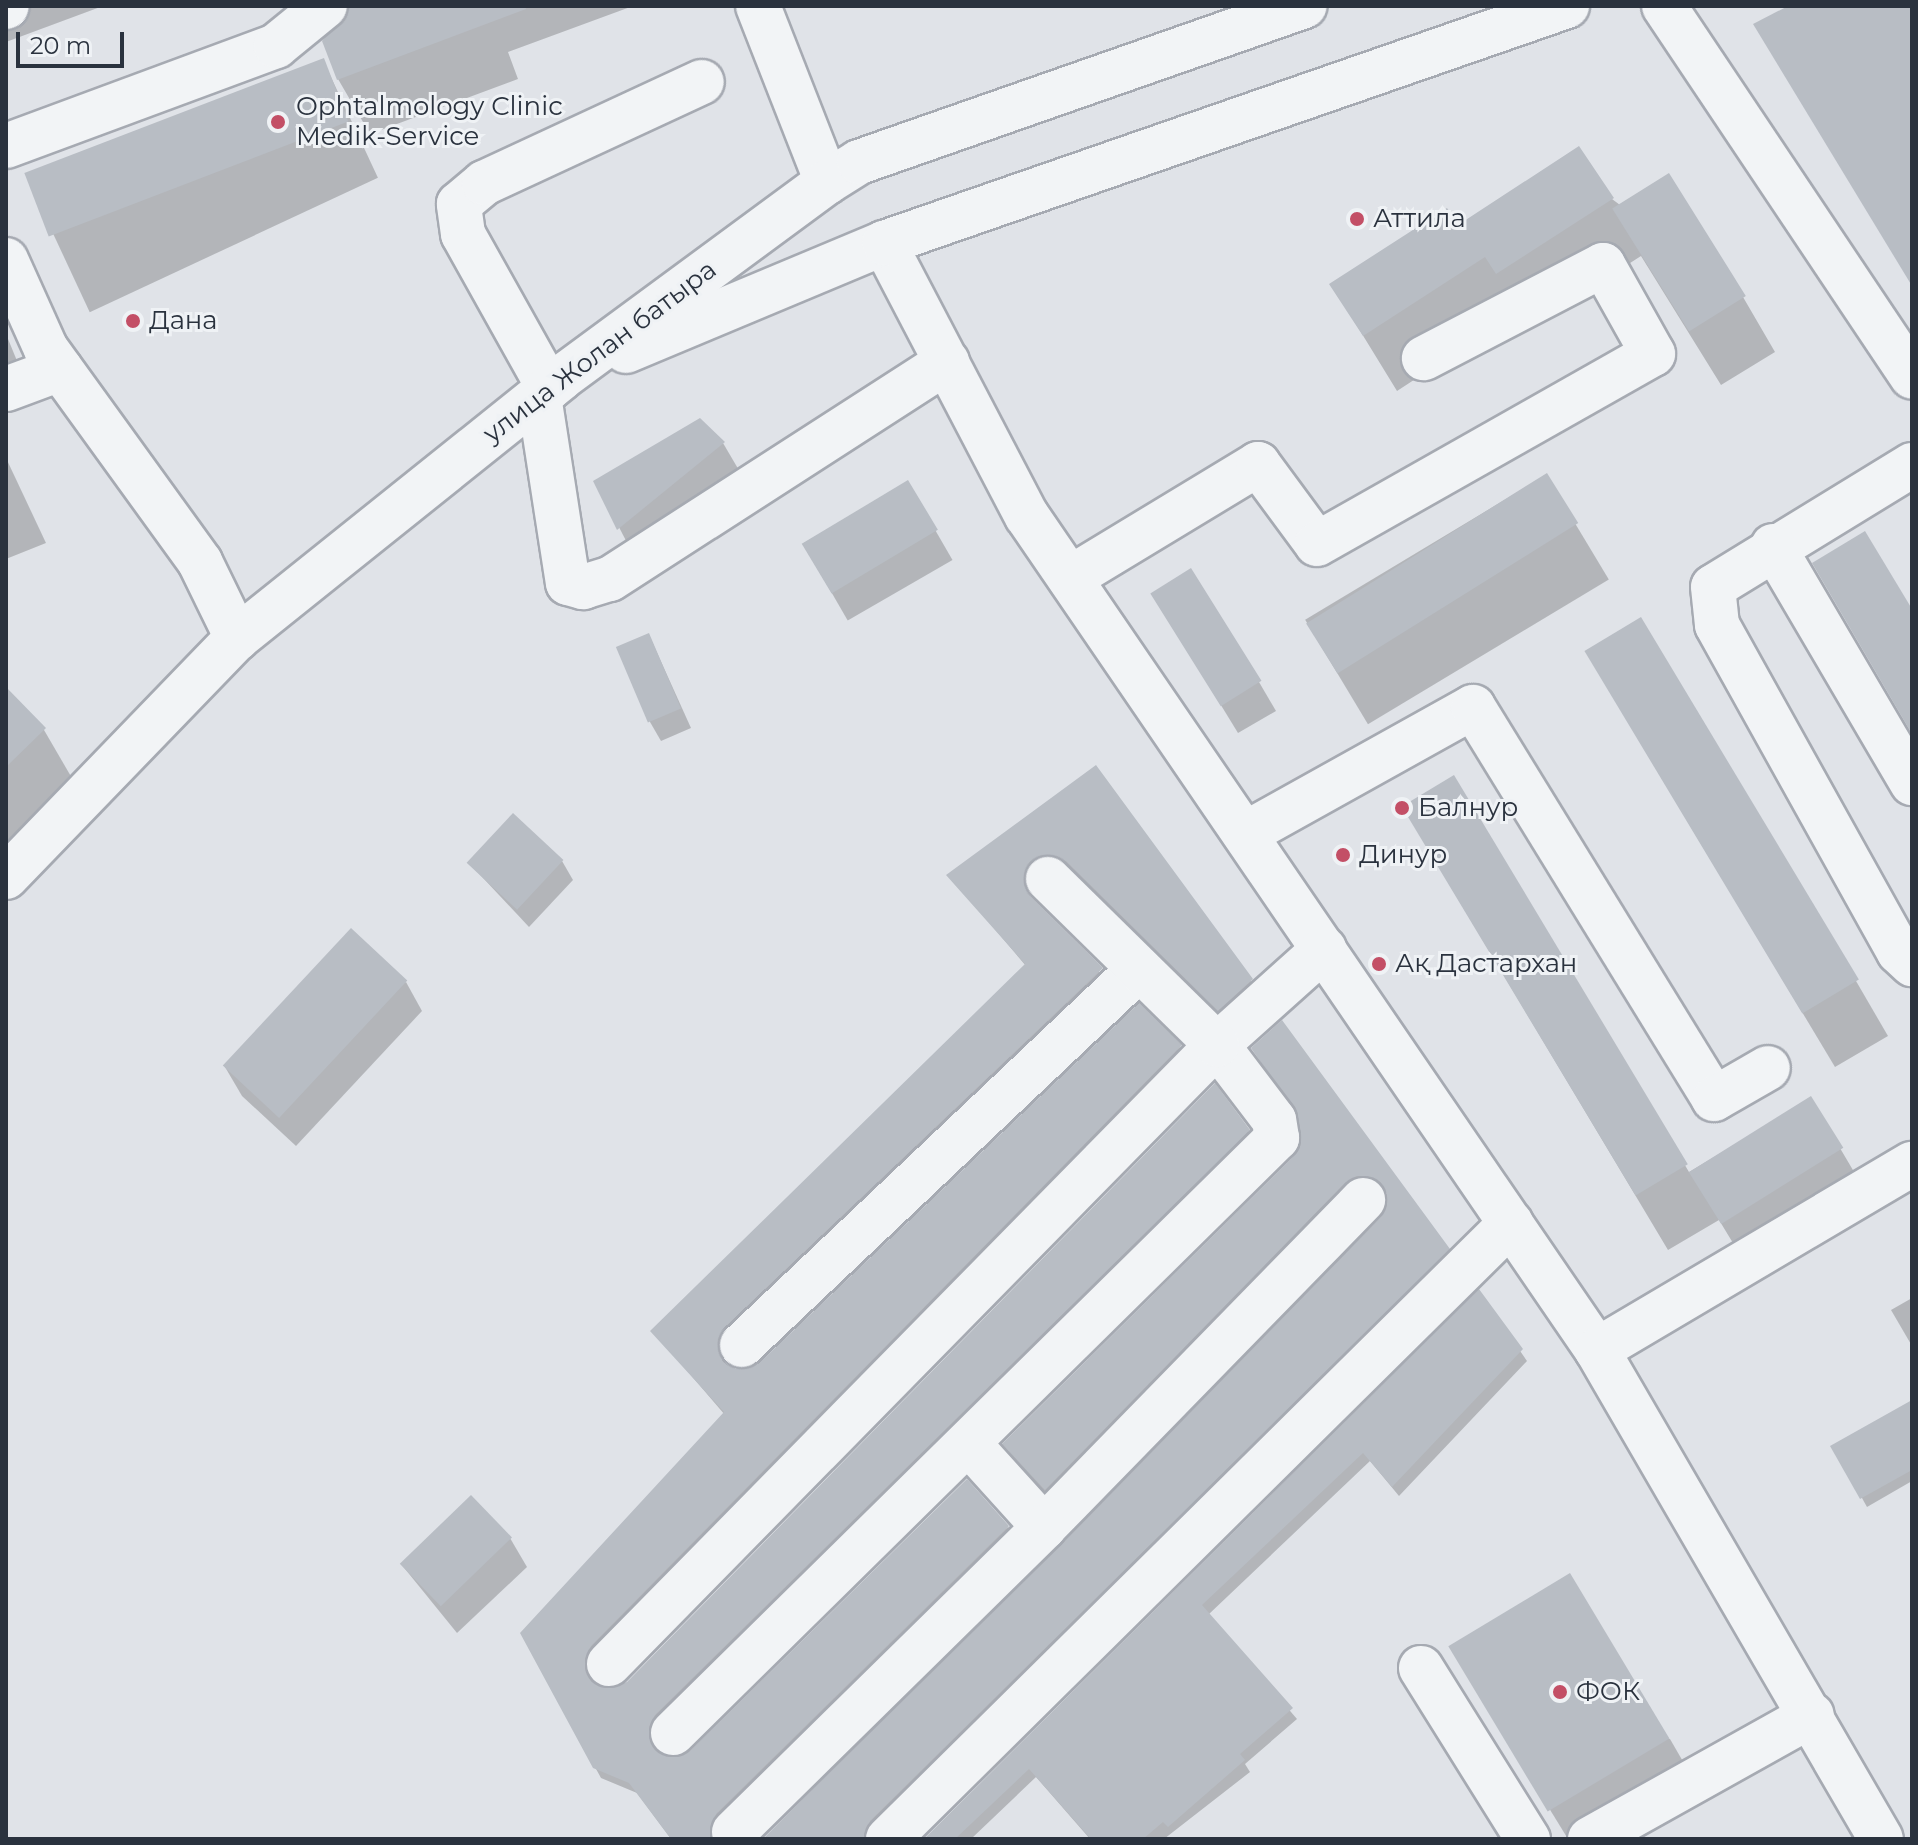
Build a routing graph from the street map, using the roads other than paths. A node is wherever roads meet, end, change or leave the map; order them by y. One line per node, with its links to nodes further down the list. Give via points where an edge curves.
1 (325, 6): 7 (street, via 276,46)
2 (758, 6): 8 (street)
3 (1305, 6): 8 (street, улица Жолан батыра, via 859,162)
4 (1567, 6): 9 (street)
5 (1664, 6): 14 (street)
6 (702, 82): 15 (street, via 484,183 459,204 463,234)
7 (6, 146)
8 (827, 182): 15 (street, улица Жолан батыра)
9 (884, 243): 12 (street); 15 (street)
10 (6, 260): 13 (street)
11 (1424, 358): 19 (street, via 1603,265 1653,354 1317,544 1258,464)
12 (947, 362): 15 (street, via 623,572 583,587 568,583); 19 (street, via 1027,516)
13 (60, 369): 16 (street); 20 (street, via 200,562)
14 (1912, 377)
15 (549, 387): 20 (street, улица Жолан батыра)
16 (6, 389)
17 (1912, 465): 18 (street)
18 (1773, 546): 21 (street); 26 (street, via 1713,587 1717,625)
19 (1070, 578): 22 (street)
20 (237, 638): 23 (street, улица Жолан батыра)
21 (1912, 783)
22 (1245, 834): 25 (street); 29 (street, via 1473,707 1714,1099)
23 (6, 877)
24 (1048, 879): 27 (street)
25 (1324, 949): 28 (street); 32 (street)
26 (1912, 964)
27 (1139, 969): 28 (street); 33 (street)
28 (1217, 1045): 35 (street, via 1274,1120 1277,1138 1267,1154); 37 (street)
29 (1768, 1068)
30 (1912, 1164): 34 (street)
31 (1363, 1200): 36 (street)
32 (1511, 1223): 34 (street); 42 (street)
33 (742, 1345)
34 (1597, 1350): 39 (street)
35 (969, 1444): 36 (street); 40 (street)
36 (1044, 1527): 41 (street)
37 (609, 1664)
38 (1421, 1668): 43 (street)
39 (1812, 1715): 44 (street); 45 (street)
40 (673, 1733)
41 (734, 1832)
42 (888, 1839)
43 (1528, 1839)
44 (1590, 1839)
45 (1881, 1839)

